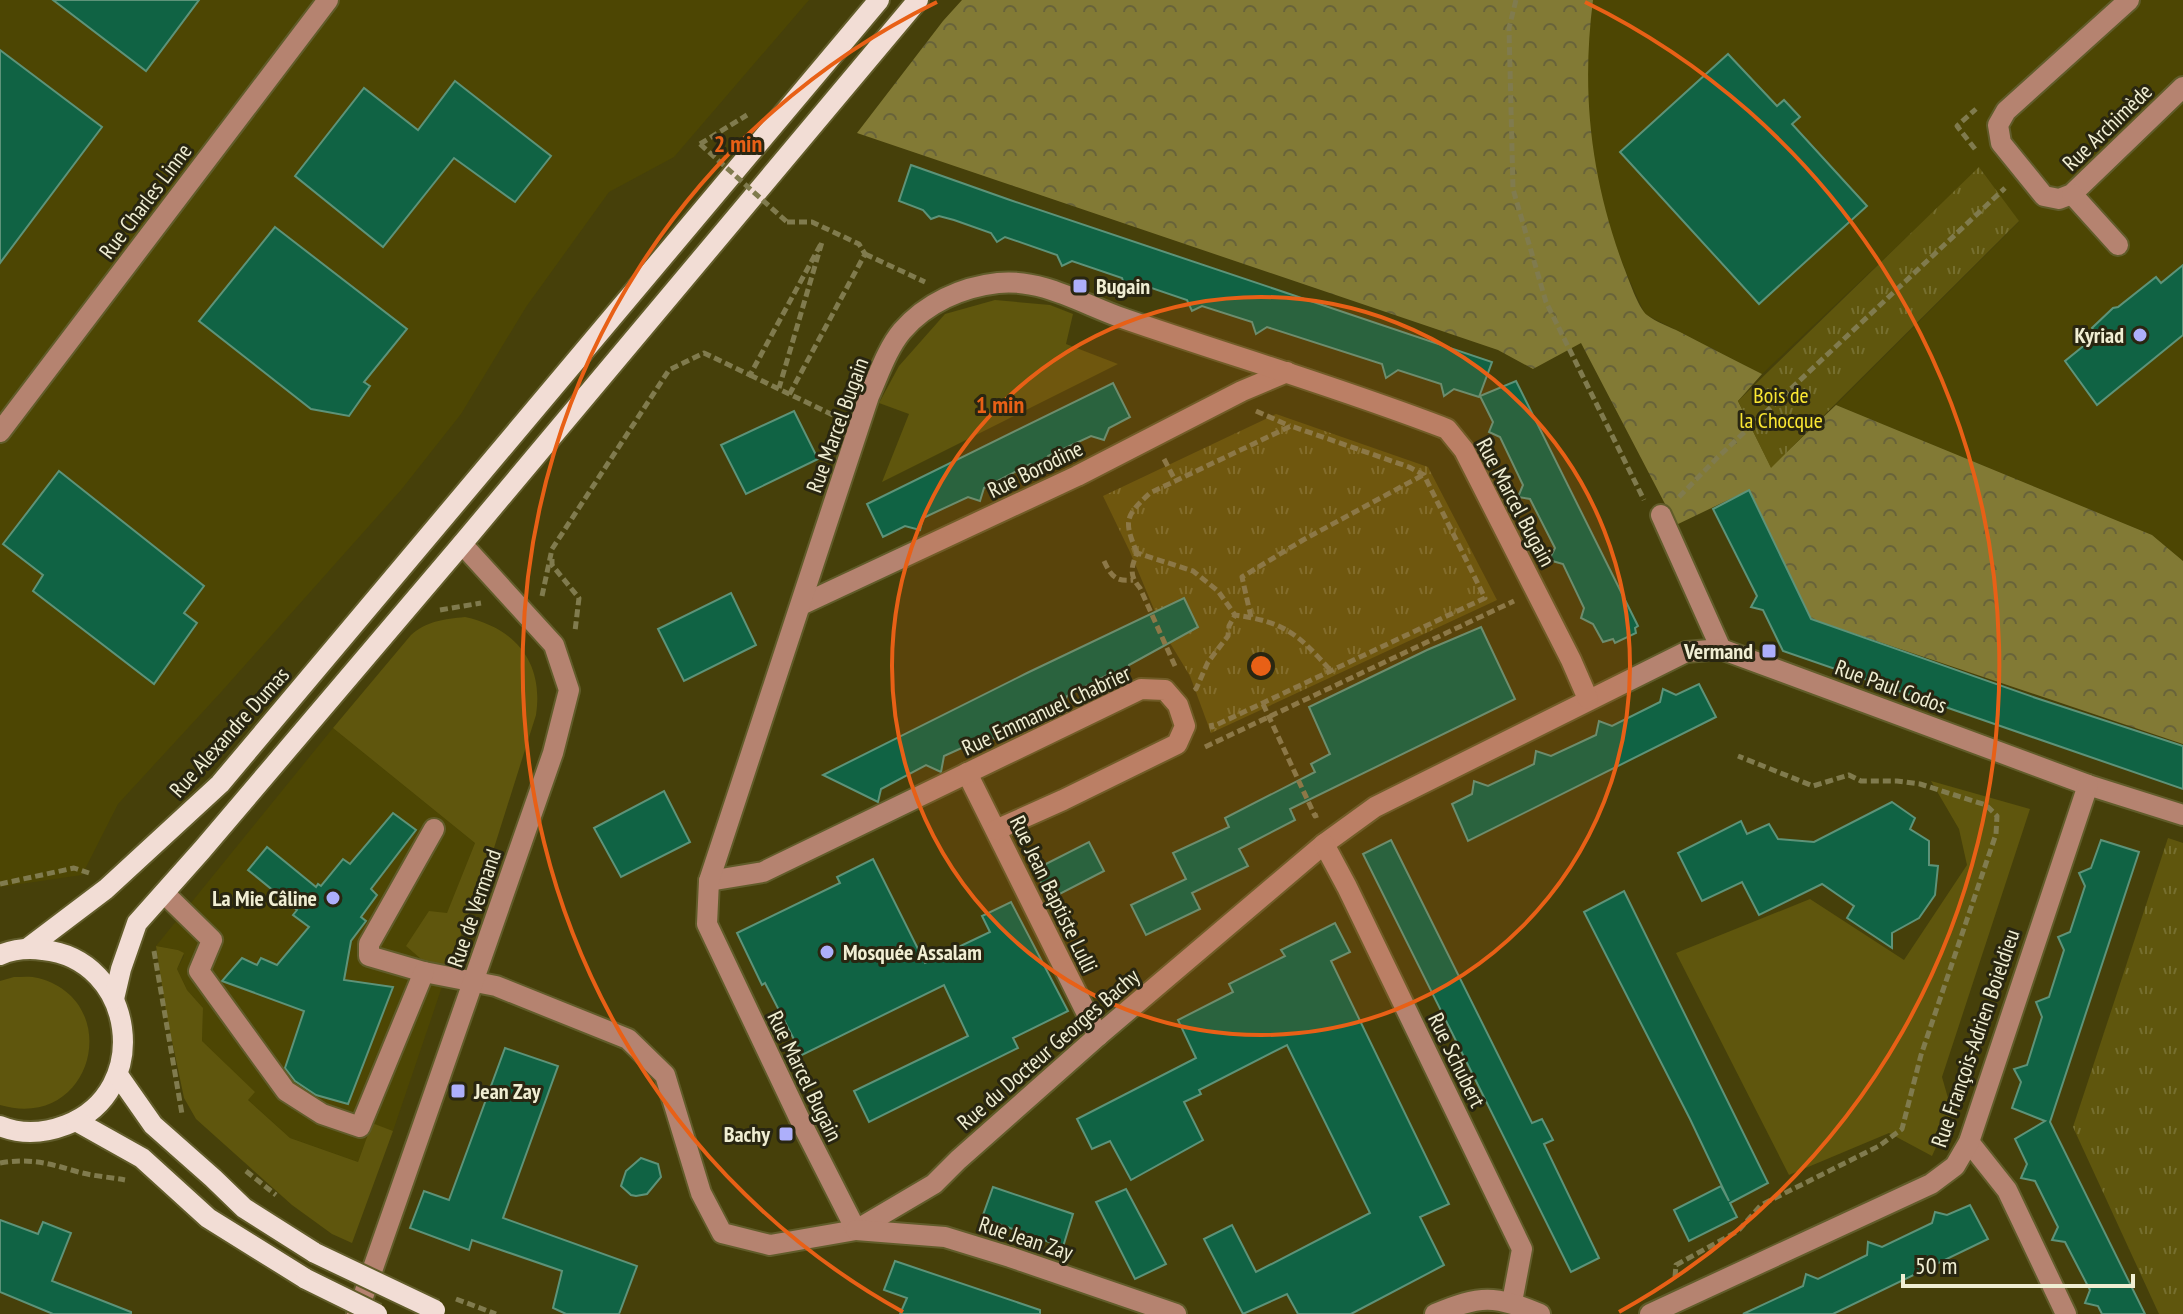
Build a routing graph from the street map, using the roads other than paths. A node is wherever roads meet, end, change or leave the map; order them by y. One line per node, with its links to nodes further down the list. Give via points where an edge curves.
1 (328, 0): 10 (street, Rue Charles Linne)
2 (879, 0): 7 (main road, Rue Alexandre Dumas)
3 (918, 0): 12 (main road)
4 (2129, 0): 6 (street, Rue Archimède, via 2006,111 1998,125 2001,143 2044,196 2059,199)
5 (2183, 87): 6 (street, Rue Archimède)
6 (2072, 194): 8 (street)
7 (687, 230): 12 (main road, via 680,257 462,519); 24 (main road, Rue Alexandre Dumas, via 220,784 106,889)
8 (2118, 245)
9 (1287, 372): 13 (street, Rue Borodine); 13 (street, Rue Marcel Bugain, via 1035,284 1000,283 944,299 901,332 887,356); 15 (street, Rue Marcel Bugain, via 1447,429 1464,450)
10 (0, 432)
11 (1661, 515): 14 (street)
12 (462, 544): 23 (main road); 27 (street, Rue de Vermand, via 554,645 569,690 553,753)
13 (801, 605): 22 (street, Rue Marcel Bugain)
14 (1721, 649): 15 (street, Rue du Docteur Georges Bachy, via 1686,652); 17 (street, Rue Paul Codos)
15 (1588, 699): 21 (street, Rue du Docteur Georges Bachy, via 1375,807)
16 (967, 773): 20 (street, Rue Jean Baptiste Lulli); 20 (street, Rue Emmanuel Chabrier, via 1141,689 1165,690 1178,705 1185,726 1177,744); 22 (street, Rue Emmanuel Chabrier, via 763,872)
17 (2088, 785): 18 (street, Rue Paul Codos); 33 (street, Rue François-Adrien Boieldieu)
18 (2183, 815)
19 (434, 829): 26 (street, Rue du Docteur Georges Bachy, via 369,944 369,956)
20 (996, 830): 29 (street, Rue Jean Baptiste Lulli)
21 (1324, 844): 29 (street, Rue du Docteur Georges Bachy); 35 (street, Rue Schubert, via 1522,1249)
22 (709, 881): 34 (street, Rue Marcel Bugain, via 707,924)
23 (164, 893): 26 (street, via 212,940 199,971 286,1091 322,1114 360,1127); 28 (main road, via 137,923)
24 (28, 948): 25 (main road); 28 (main road, via 79,961)
25 (0, 955)
26 (424, 972): 27 (street, Rue du Docteur Georges Bachy)
27 (474, 982): 34 (street, Rue du Docteur Georges Bachy, via 628,1039 665,1075 701,1193 722,1233 770,1245); 37 (street, Rue de Vermand)
28 (114, 999): 30 (main road, via 123,1023)
29 (1098, 1036): 34 (street, Rue du Docteur Georges Bachy, via 934,1184)
30 (118, 1075): 31 (main road, via 93,1109); 36 (main road, bridge, via 153,1125 244,1208 315,1253)
31 (76, 1121): 32 (main road, via 53,1130); 38 (main road, bridge, via 142,1158 208,1218 306,1279)
32 (2, 1128)
33 (1969, 1142): 42 (street, Rue François-Adrien Boieldieu, via 1955,1166 1931,1184); 43 (street, via 2007,1190)
34 (856, 1230): 39 (street, Rue Jean Zay, via 945,1237)
35 (1512, 1302): 40 (street, via 1485,1299); 41 (street)
36 (445, 1308)
37 (357, 1314)
38 (377, 1314)
39 (1176, 1314)
40 (1435, 1314)
41 (1540, 1314)
42 (1650, 1314)
43 (2066, 1314)

